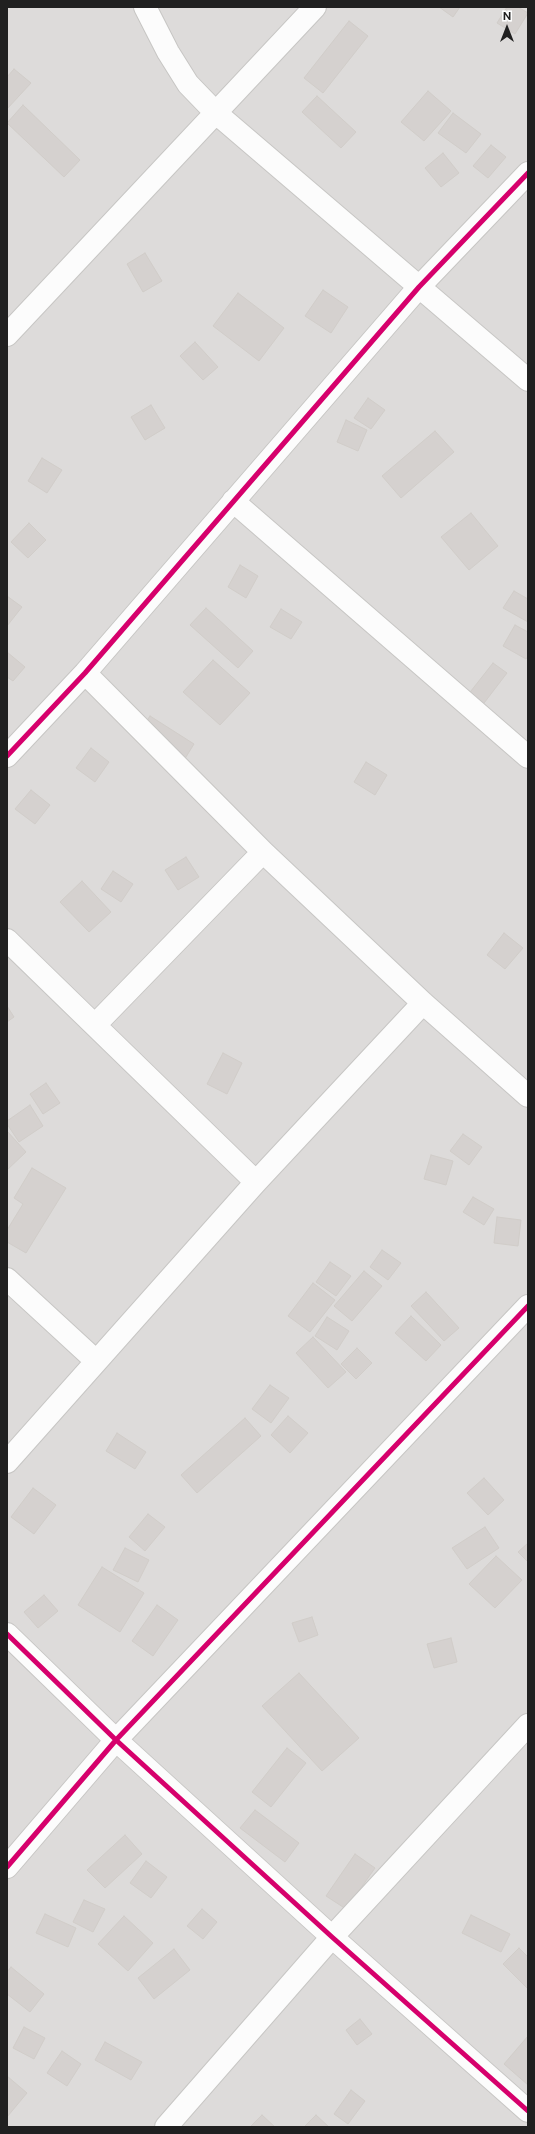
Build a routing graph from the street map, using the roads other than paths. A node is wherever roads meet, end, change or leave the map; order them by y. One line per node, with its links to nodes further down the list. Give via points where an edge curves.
1 (145, 7): 3 (street, via 188,84)
2 (315, 7): 3 (street)
3 (216, 114): 5 (street); 6 (street)
4 (528, 173): 5 (street)
5 (419, 287): 7 (street); 8 (street)
6 (7, 335)
7 (528, 380)
8 (232, 501): 9 (street); 11 (street)
9 (85, 673): 10 (street); 12 (street)
10 (7, 756)
11 (528, 757)
12 (263, 852): 14 (street); 15 (street)
13 (7, 940): 15 (street)
14 (423, 1003): 16 (street); 17 (street)
15 (95, 1025): 17 (street)
16 (528, 1096)
17 (256, 1182): 20 (street)
18 (7, 1279): 20 (street)
19 (528, 1306): 24 (street)
20 (95, 1360): 21 (street)
21 (7, 1462)
22 (7, 1634): 24 (street)
23 (524, 1736): 26 (street)
24 (116, 1740): 25 (street); 26 (street)
25 (7, 1867)
26 (332, 1937): 27 (street); 28 (street)
27 (528, 2111)
28 (166, 2127)

